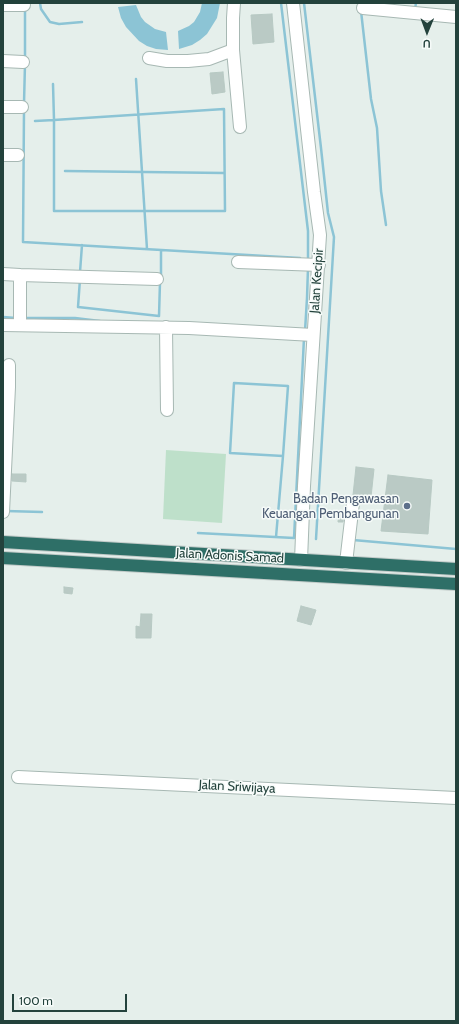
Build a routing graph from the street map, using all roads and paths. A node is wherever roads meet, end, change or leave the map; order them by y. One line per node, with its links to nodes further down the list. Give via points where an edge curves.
1 (234, 3): 7 (street)
2 (293, 3): 17 (street, Jalan Kecipir, via 320,235)
3 (3, 5): 4 (street)
4 (24, 5)
5 (363, 8): 6 (street)
6 (456, 17)
7 (233, 50): 8 (street, via 209,59 168,61); 13 (street)
8 (149, 58)
9 (3, 61): 10 (street)
10 (23, 62)
11 (3, 107): 12 (street)
12 (22, 107)
13 (240, 127)
14 (3, 155): 15 (street)
15 (18, 155)
16 (238, 262): 17 (street)
17 (311, 265): 24 (street, Jalan Kecipir)
18 (3, 274): 19 (street)
19 (20, 275): 20 (street); 21 (street)
20 (157, 279)
21 (20, 319): 22 (street); 23 (street)
22 (3, 325)
23 (166, 327): 24 (street); 27 (street)
24 (305, 335): 33 (street, Jalan Kecipir)
25 (9, 365): 26 (street)
26 (6, 387): 29 (street)
27 (167, 410)
28 (353, 503): 34 (street)
29 (3, 512)
30 (3, 542): 31 (highway)
31 (123, 550): 33 (highway); 35 (highway)
32 (3, 558): 35 (highway, Jalan Adonis Samad)
33 (301, 560): 34 (highway)
34 (346, 563): 36 (highway)
35 (122, 564): 37 (highway, Jalan Adonis Samad)
36 (456, 569)
37 (456, 584)
38 (18, 777): 39 (street, Jalan Sriwijaya)
39 (456, 798)

